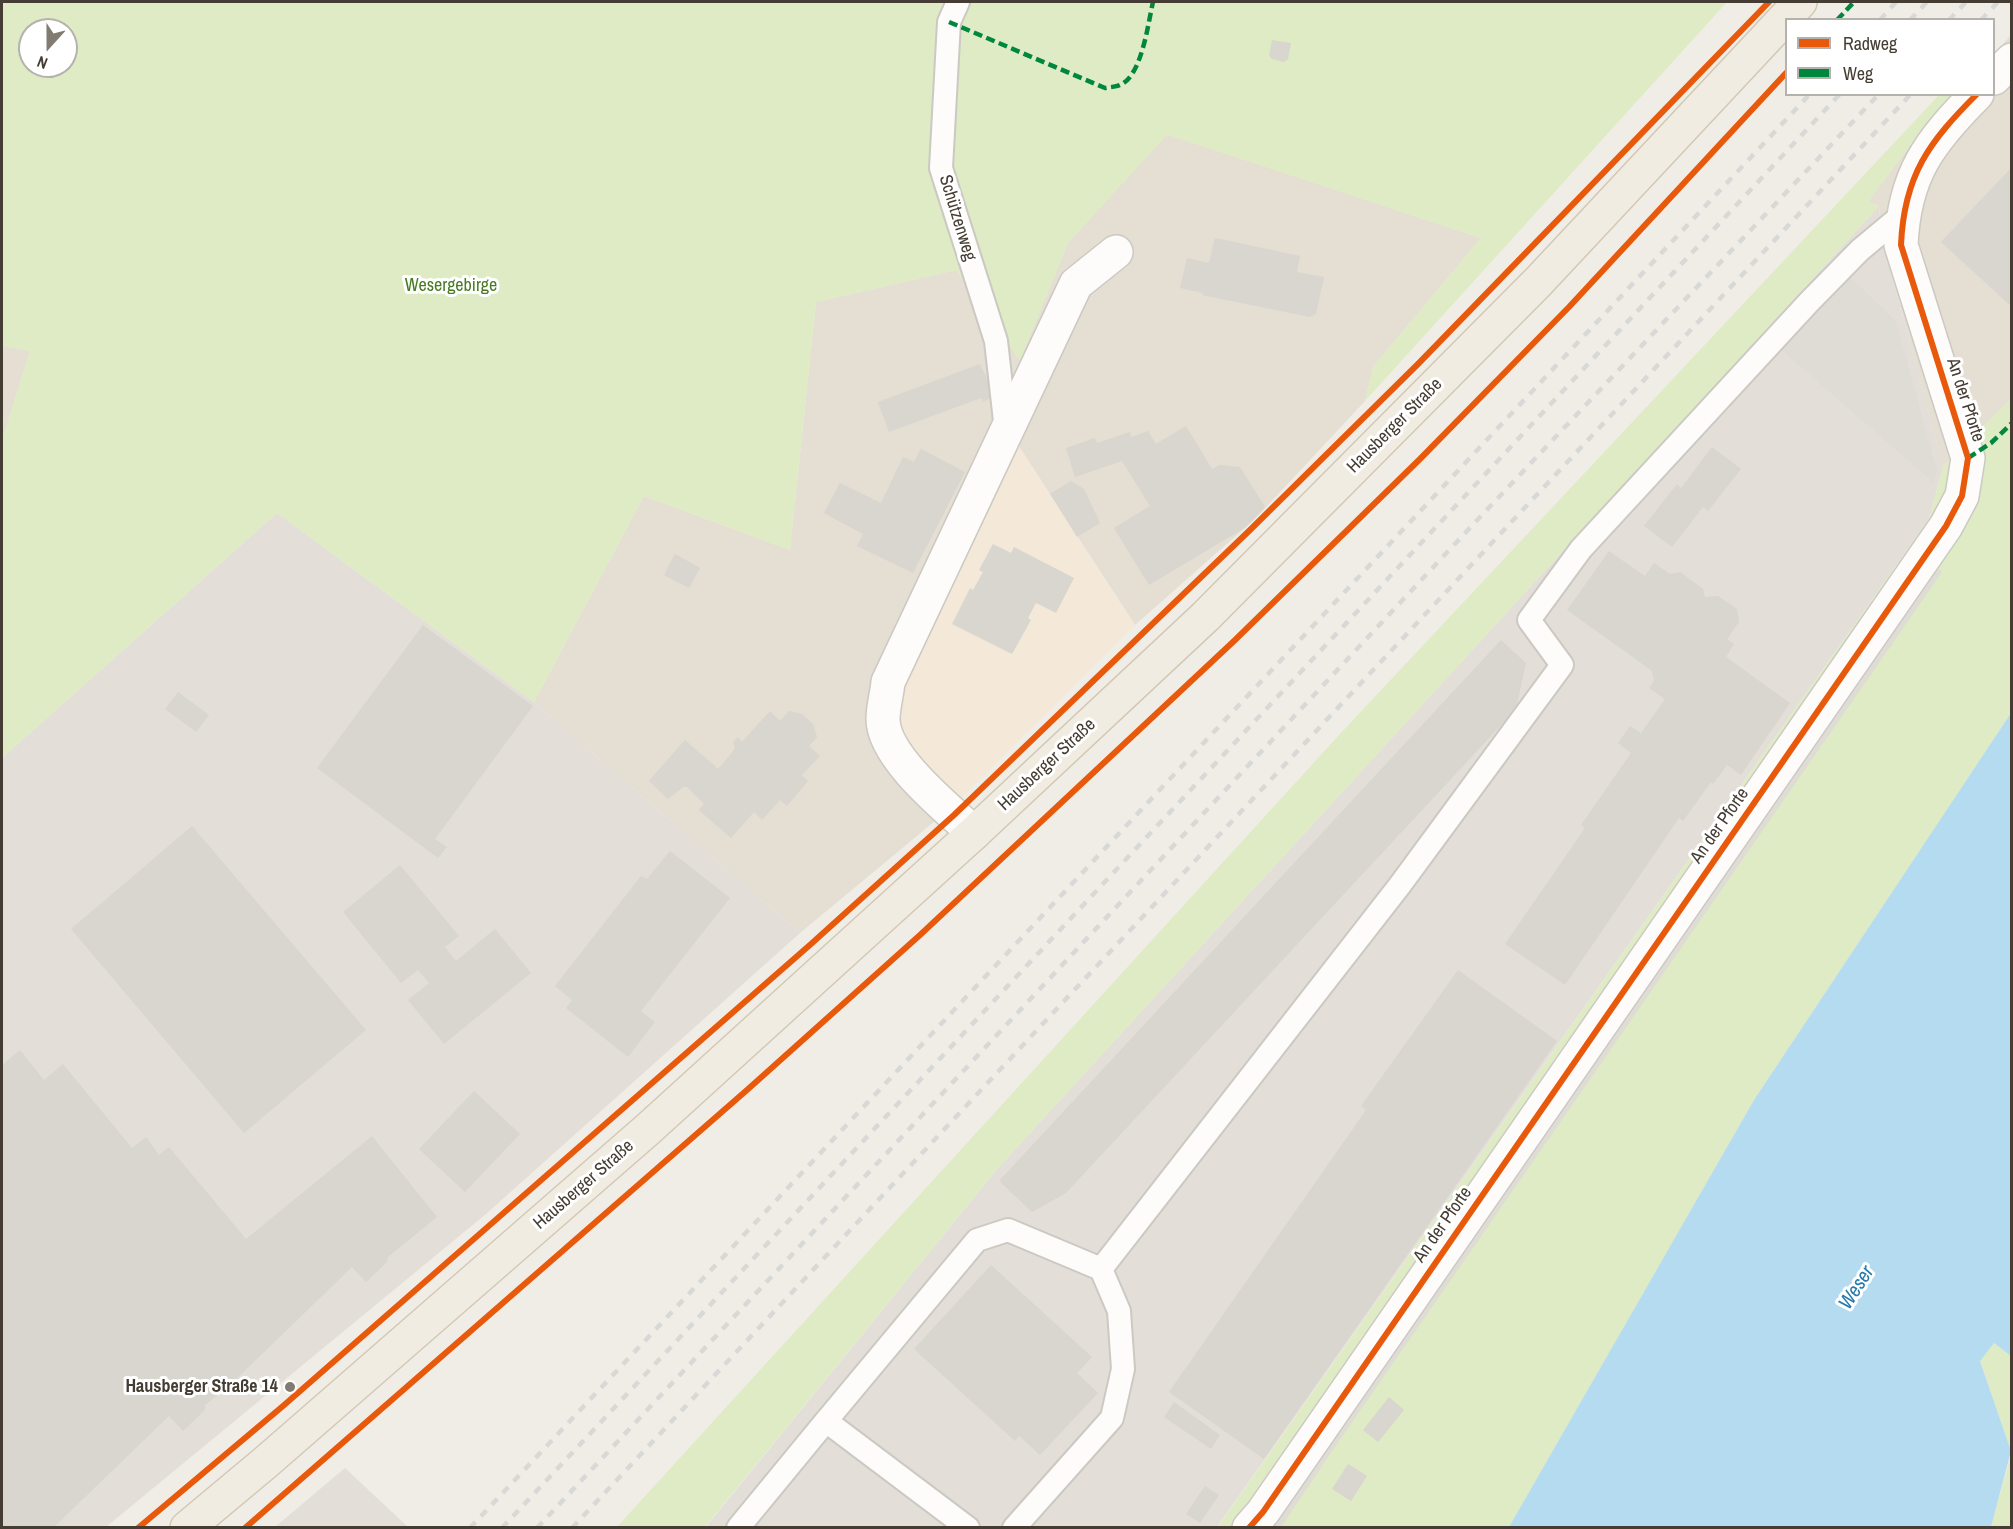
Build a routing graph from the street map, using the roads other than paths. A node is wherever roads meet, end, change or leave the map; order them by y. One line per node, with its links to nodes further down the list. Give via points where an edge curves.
1 (958, 2): 10 (lane, Schützenweg, via 949,22 941,168 996,342)
2 (1800, 2): 3 (main road, Hausberger Straße)
3 (1785, 18)
4 (1785, 18): 11 (main road, Hausberger Straße, via 1538,282 1205,617)
5 (2012, 60): 6 (street)
6 (1995, 77)
7 (1975, 96): 8 (street, An der Pforte, via 1924,156)
8 (1902, 215): 12 (lane, via 1860,250 1809,302 1581,549 1529,620 1563,665 1400,885); 18 (street, An der Pforte, via 1901,245 1968,458 1962,496 1946,526)
9 (1116, 252): 10 (street, via 1076,285)
10 (1007, 432): 11 (street, via 888,682 883,721 892,749 910,772)
11 (974, 833): 14 (main road, Hausberger Straße, via 647,1130 267,1462)
12 (1101, 1269): 13 (lane, via 1008,1230 977,1240); 17 (lane, via 1119,1311 1123,1369 1112,1418)
13 (826, 1421): 15 (lane); 16 (lane)
14 (187, 1527)
15 (738, 1527)
16 (968, 1527)
17 (1014, 1527)
18 (1249, 1527)

